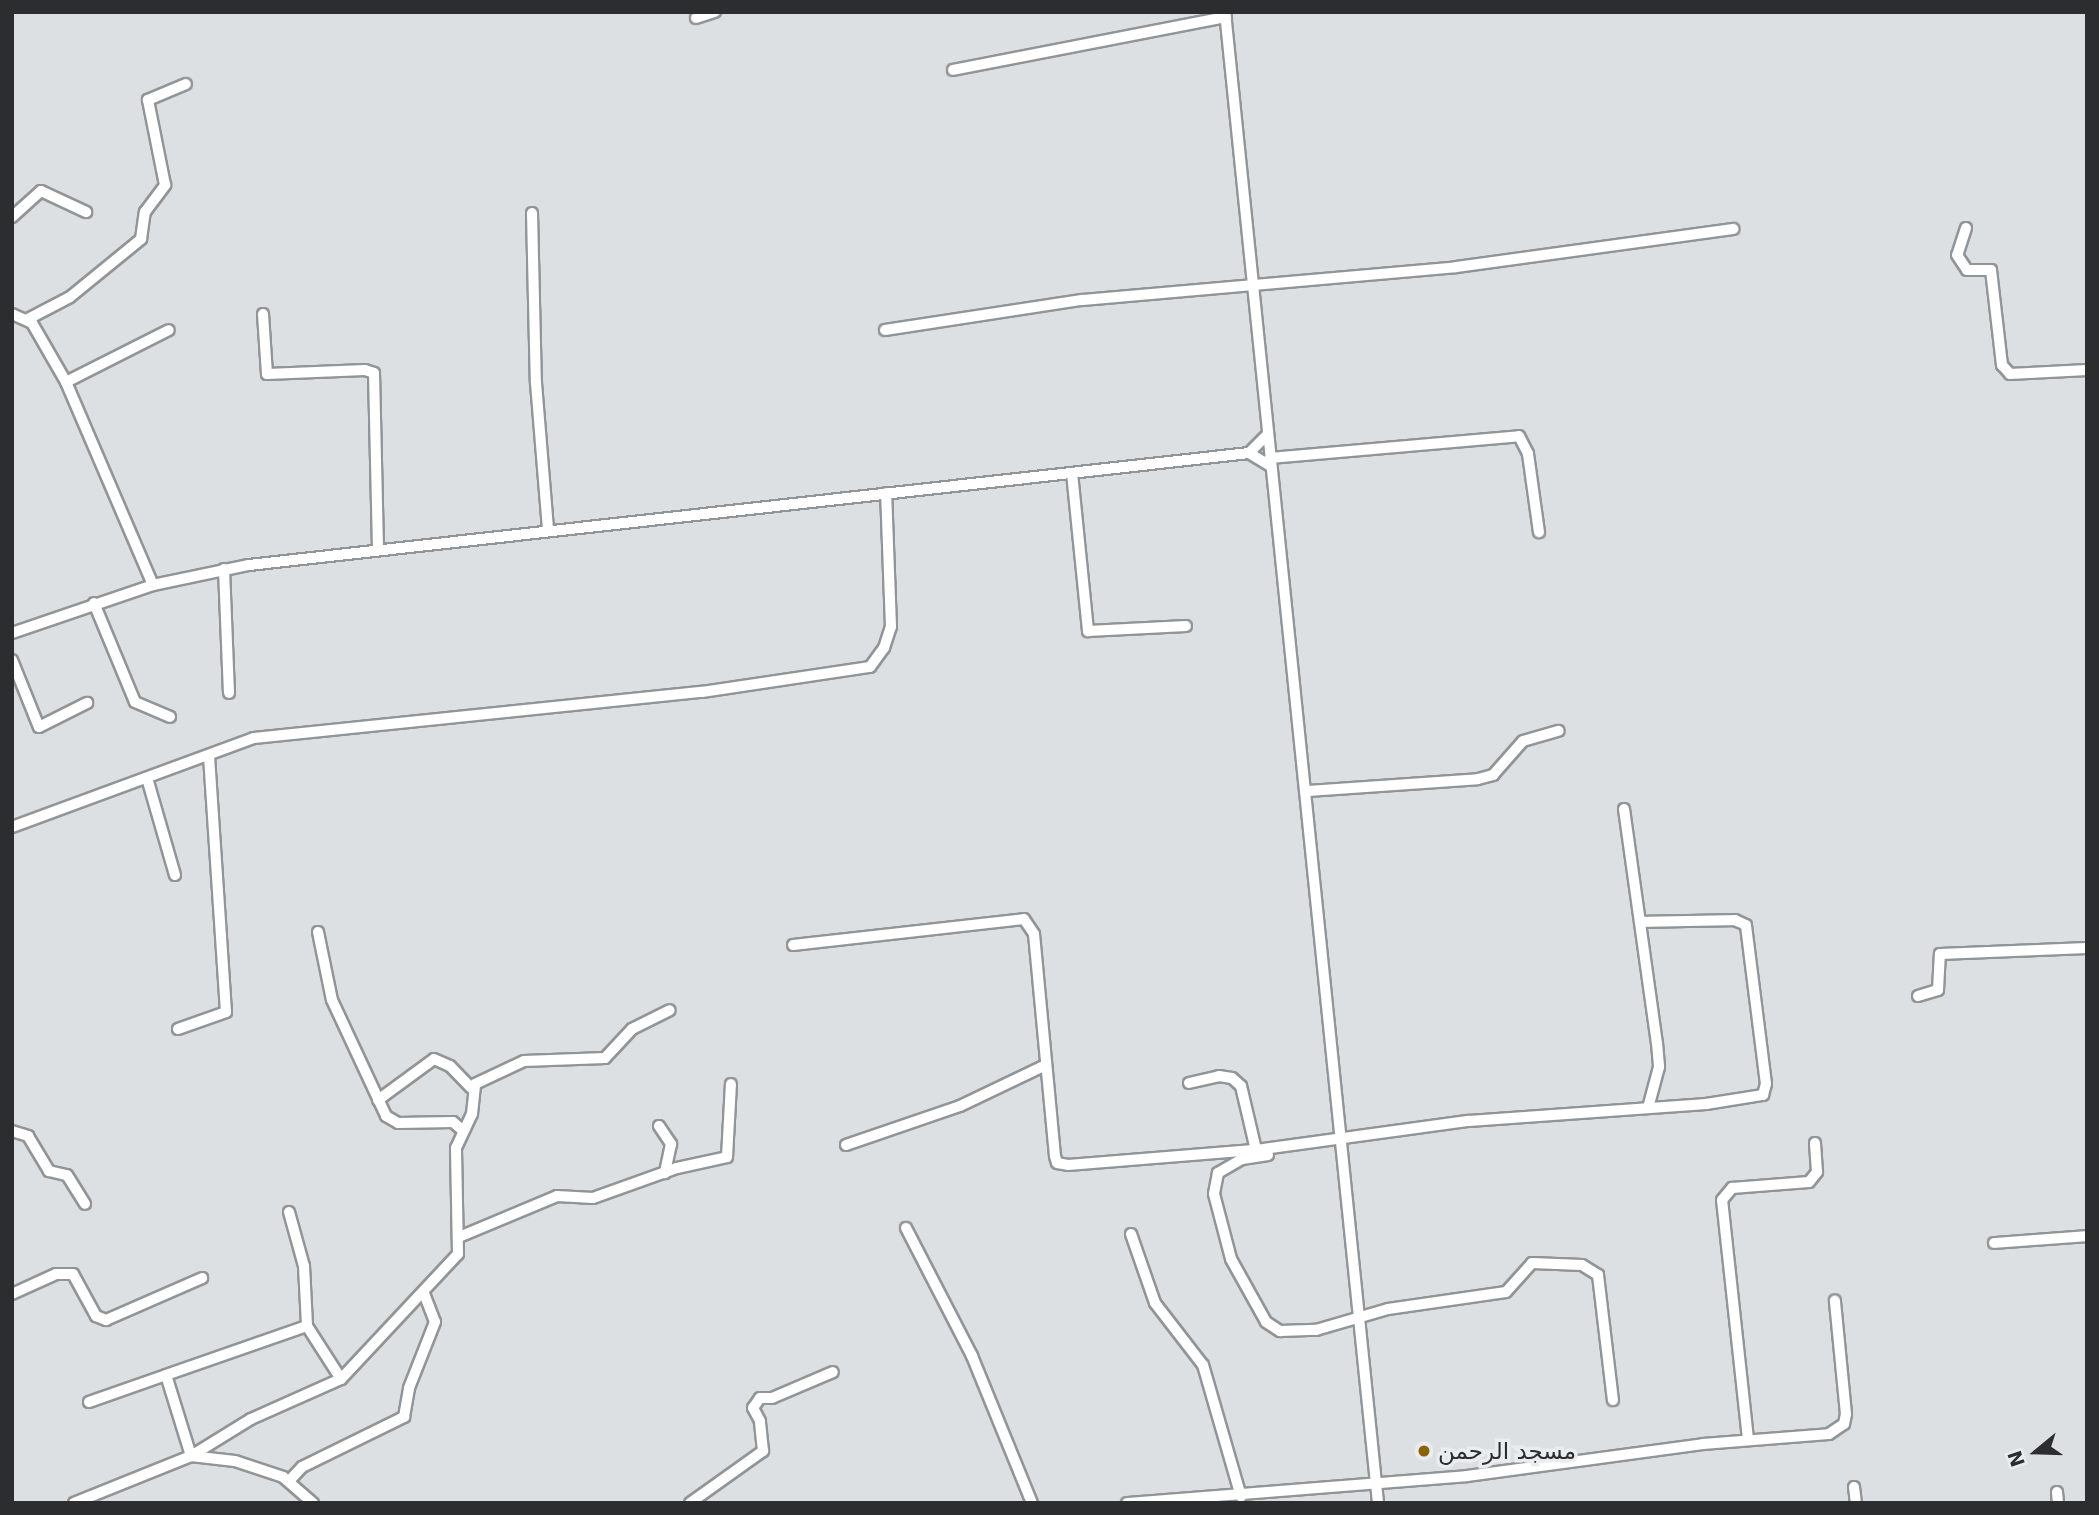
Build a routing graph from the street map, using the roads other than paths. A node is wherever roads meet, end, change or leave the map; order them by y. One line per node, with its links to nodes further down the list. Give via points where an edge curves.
1 (715, 12): 3 (street)
2 (1226, 15): 4 (street); 11 (street)
3 (696, 18)
4 (953, 70)
5 (186, 84): 14 (street, via 148,100 165,185 145,212 141,239 70,297)
6 (86, 212): 8 (street, via 40,191)
7 (532, 213): 24 (street, via 536,383)
8 (12, 217)
9 (1966, 228): 17 (street, via 1957,256 1967,270 1991,270 2002,365 2010,374)
10 (1733, 229): 11 (street, via 1455,267)
11 (1252, 284): 16 (street, via 1082,300); 19 (street)
12 (12, 314): 14 (street)
13 (263, 314): 26 (street, via 267,374 374,373)
14 (28, 319): 18 (street)
15 (169, 330): 18 (street)
16 (885, 330)
17 (2087, 370)
18 (66, 382): 28 (street)
19 (1267, 435): 20 (street); 21 (street)
20 (1249, 453): 21 (street); 22 (street)
21 (1270, 462): 25 (street, via 1519,436 1528,454); 39 (street)
22 (1072, 473): 23 (street); 30 (street, via 1088,631)
23 (886, 494): 24 (street); 37 (street, via 891,627 870,667 689,694 276,735)
24 (548, 529): 26 (street)
25 (1539, 532)
26 (378, 549): 27 (street)
27 (224, 569): 28 (street); 33 (street)
28 (153, 585): 29 (street)
29 (94, 603): 31 (street); 35 (street, via 135,702)
30 (1186, 626)
31 (12, 633)
32 (12, 660): 34 (street, via 39,727)
33 (229, 693)
34 (87, 703)
35 (170, 717)
36 (1559, 731): 39 (street, via 1523,741 1493,775 1478,779)
37 (209, 756): 38 (street); 49 (street, via 226,1012)
38 (147, 778): 41 (street); 42 (street)
39 (1308, 791): 59 (street)
40 (1624, 809): 43 (street)
41 (12, 827)
42 (175, 875)
43 (1641, 922): 55 (street, via 1658,1067); 55 (street, via 1735,920 1746,925 1766,1084 1766,1092 1758,1097)
44 (318, 932): 54 (street, via 332,1000)
45 (793, 945): 50 (street, via 1024,919 1034,934)
46 (2087, 948): 47 (street, via 1940,954 1938,990)
47 (1918, 996)
48 (670, 1010): 53 (street, via 632,1029 605,1058 524,1061 495,1071)
49 (178, 1029)
50 (1046, 1065): 61 (street, via 948,1111); 62 (street, via 1055,1156 1061,1165)
51 (1189, 1083): 62 (street, via 1219,1076 1232,1078 1241,1086)
52 (731, 1084): 63 (street, via 727,1157)
53 (471, 1088): 54 (street, via 450,1066 434,1059); 57 (street, via 472,1114)
54 (378, 1100): 57 (street, via 391,1121 437,1120 460,1124)
55 (1648, 1108): 59 (street, via 1469,1121)
56 (659, 1126): 63 (street, via 671,1144)
57 (461, 1129): 69 (street, via 455,1160)
58 (12, 1131): 64 (street, via 27,1136 49,1171 67,1175)
59 (1343, 1141): 62 (street); 75 (street); 75 (street, via 1242,1159 1218,1173 1214,1194 1222,1235 1266,1322 1280,1332 1316,1330)
60 (1815, 1143): 82 (street, via 1817,1172 1809,1182 1732,1188 1722,1200)
61 (846, 1145)
62 (1256, 1150)
63 (665, 1173): 69 (street, via 593,1198 557,1196)
64 (85, 1204)
65 (289, 1212): 76 (street, via 304,1266)
66 (906, 1228): 91 (street, via 972,1356)
67 (1131, 1234): 87 (street, via 1154,1303 1203,1365)
68 (2087, 1236): 70 (street)
69 (460, 1237): 73 (street, via 452,1265)
70 (1994, 1243)
71 (202, 1278): 72 (street, via 106,1320 96,1316 73,1273 56,1274)
72 (12, 1294)
73 (424, 1294): 79 (street); 84 (street, via 435,1322 409,1388 404,1417 302,1467)
74 (1835, 1301): 82 (street, via 1844,1424 1829,1434)
75 (1359, 1317): 80 (street, via 1506,1292 1532,1263 1591,1267 1601,1288); 85 (street)
76 (307, 1326): 78 (street); 79 (street)
77 (833, 1372): 90 (street, via 772,1398 760,1398 753,1408 760,1421 763,1451)
78 (166, 1375): 81 (street); 83 (street)
79 (341, 1379): 83 (street, via 251,1419)
80 (1613, 1400)
81 (89, 1402)
82 (1748, 1439): 85 (street)
83 (191, 1456): 84 (street, via 235,1461); 88 (street)
84 (289, 1481): 89 (street)
85 (1376, 1484): 87 (street); 93 (street)
86 (1854, 1488): 94 (street)
87 (1241, 1497): 92 (street)
88 (74, 1503)
89 (313, 1503)
90 (690, 1503)
91 (1032, 1503)
92 (1127, 1503)
93 (1378, 1503)
94 (1856, 1503)

